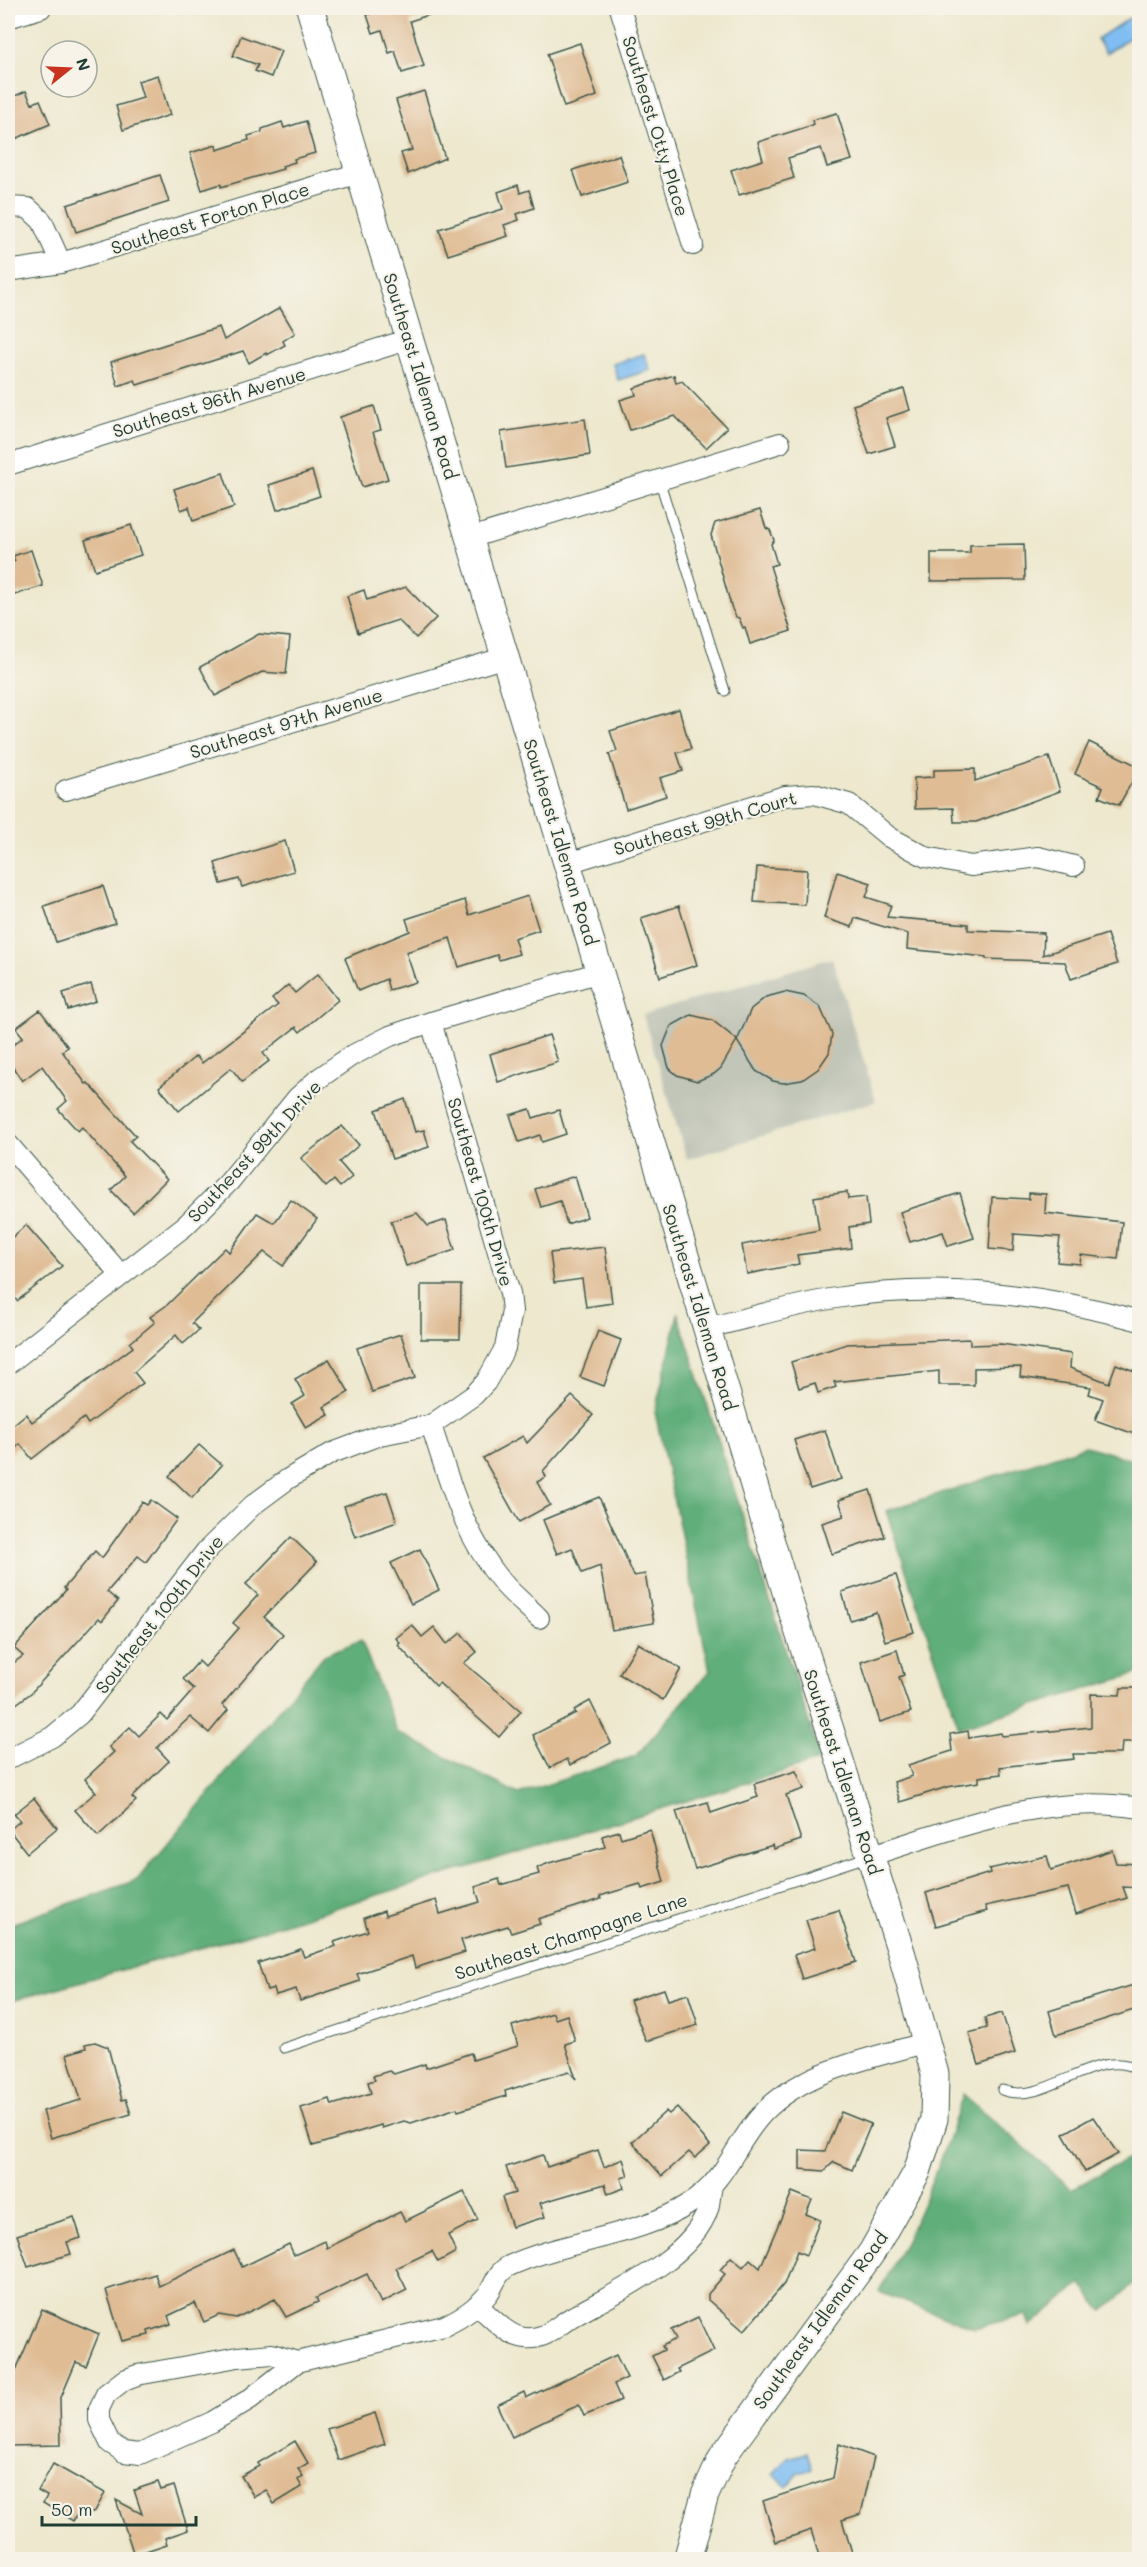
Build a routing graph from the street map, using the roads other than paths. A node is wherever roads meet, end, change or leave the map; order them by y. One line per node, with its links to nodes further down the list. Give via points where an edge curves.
1 (41, 8): 4 (street)
2 (310, 8): 5 (main road, Southeast Idleman Road)
3 (620, 8): 7 (street, Southeast Otty Place)
4 (8, 18)
5 (359, 173): 8 (street, Southeast Forton Place); 10 (main road, Southeast Idleman Road)
6 (8, 207): 8 (street, via 28,208 42,221)
7 (693, 245)
8 (61, 263): 9 (street, Southeast Forton Place)
9 (8, 271)
10 (410, 339): 12 (street, Southeast 96th Avenue); 14 (main road, Southeast Idleman Road)
11 (780, 443): 13 (street)
12 (8, 465)
13 (659, 479): 14 (street); 16 (lane)
14 (470, 538): 15 (main road, Southeast Idleman Road)
15 (506, 657): 17 (street, Southeast 97th Avenue); 18 (main road, Southeast Idleman Road)
16 (725, 692)
17 (66, 790)
18 (568, 863): 19 (street, Southeast 99th Court, via 785,796 814,794 849,804 889,837 926,856 971,866 1038,857); 20 (main road, Southeast Idleman Road)
19 (1074, 866)
20 (600, 972): 21 (street, Southeast 99th Drive); 25 (main road, Southeast Idleman Road)
21 (431, 1022): 23 (street, Southeast 99th Drive, via 390,1036 318,1079 193,1218); 27 (street, Southeast 100th Drive, via 507,1277 512,1311 505,1348 486,1382)
22 (8, 1144): 23 (street)
23 (121, 1275): 26 (street, Southeast 99th Drive)
24 (1140, 1321): 25 (street, via 1056,1300 963,1291 838,1298)
25 (706, 1328): 31 (main road, Southeast Idleman Road)
26 (8, 1364)
27 (431, 1425): 28 (street, via 469,1532 504,1584); 29 (street, Southeast 100th Drive, via 380,1436 332,1453 253,1505 206,1551 80,1714 52,1737)
28 (539, 1618)
29 (8, 1759)
30 (1140, 1808): 31 (street, via 1110,1803 1025,1809)
31 (869, 1856): 32 (main road, Southeast Idleman Road); 33 (lane, Southeast Champagne Lane)
32 (928, 2042): 36 (street, via 845,2065 796,2087 773,2103 758,2120); 39 (main road, Southeast Idleman Road, via 935,2074 936,2108 927,2149 917,2172 865,2261 723,2456 705,2495)
33 (284, 2048)
34 (1140, 2070): 35 (lane, via 1101,2066 1019,2094)
35 (1002, 2090)
36 (712, 2186): 37 (street, via 688,2205 655,2220 506,2267); 37 (street, via 708,2209 698,2228 673,2254 640,2281 570,2318 551,2333 538,2338 511,2334)
37 (477, 2306): 38 (street, via 444,2326)
38 (297, 2362): 38 (street, via 272,2354 137,2375 106,2394 99,2409 100,2428 110,2444 124,2452 140,2454 154,2450 250,2400)
39 (687, 2559)

